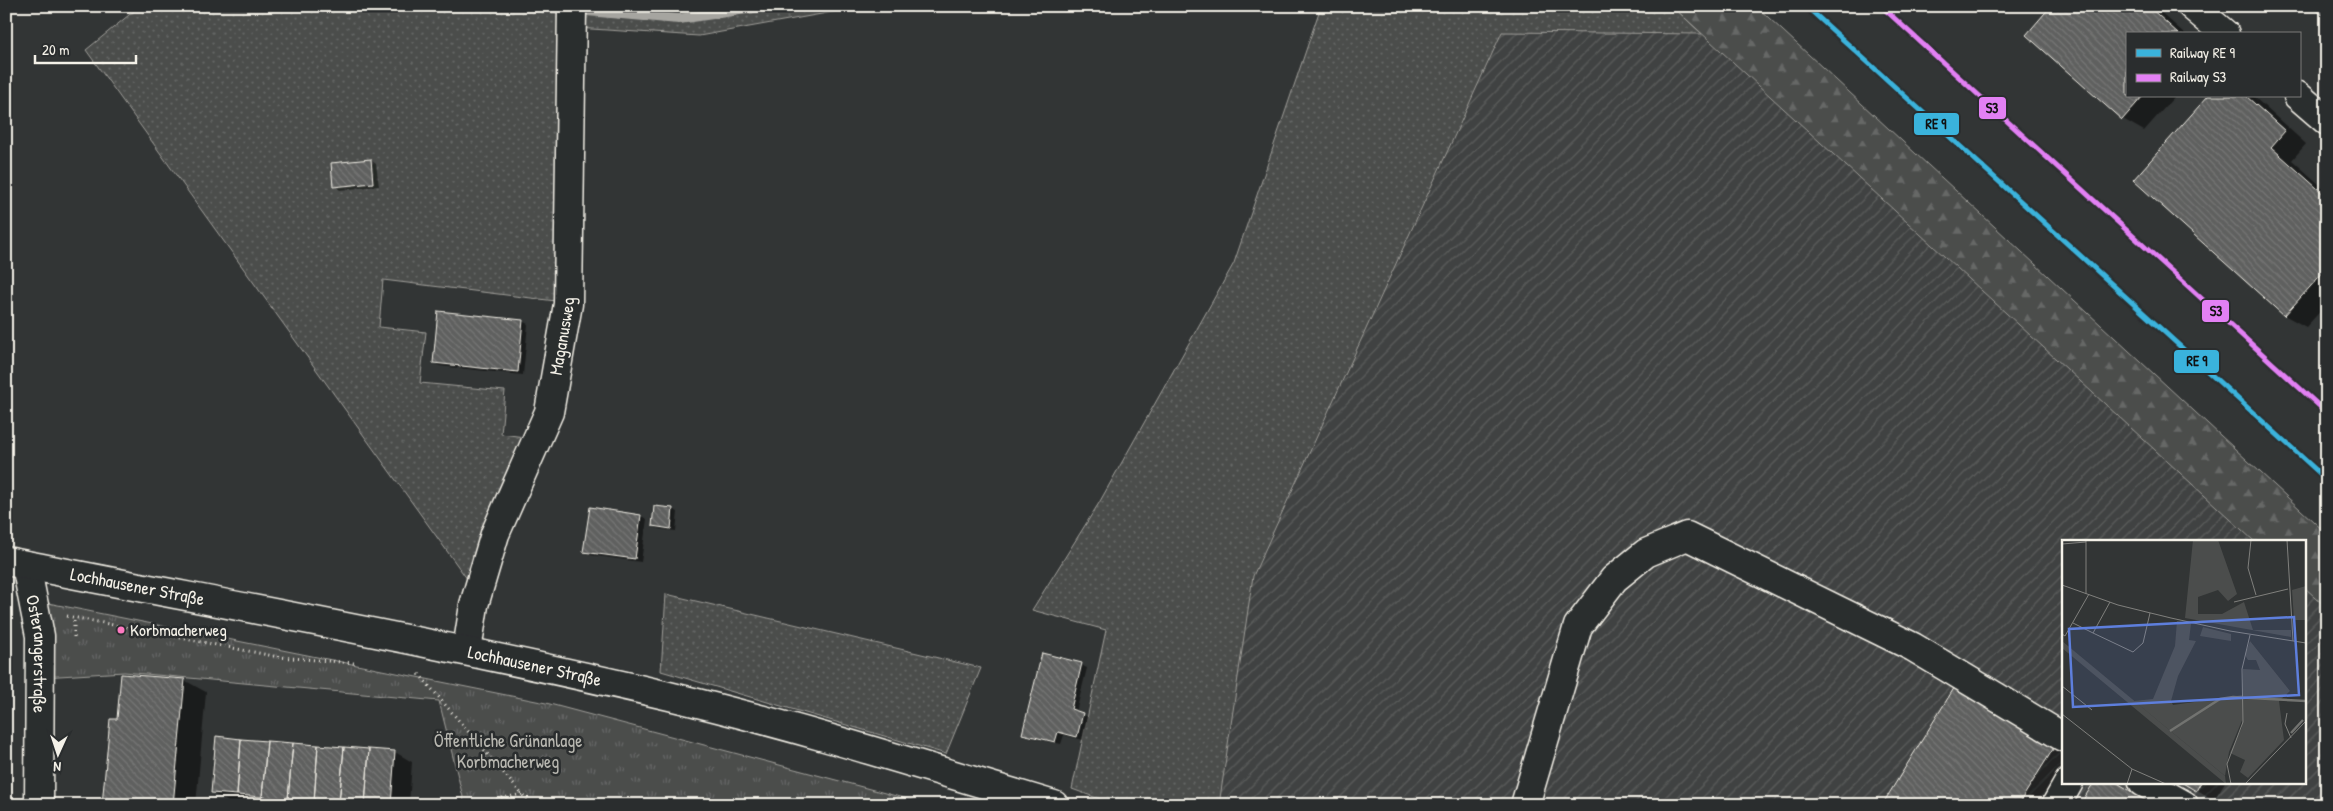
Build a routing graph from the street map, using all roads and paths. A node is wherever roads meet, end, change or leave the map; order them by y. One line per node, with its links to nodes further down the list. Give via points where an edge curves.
1 (2192, 6): 3 (main road)
2 (571, 13): 8 (main road, Maganusweg, via 568,304 549,412 495,534 474,605)
3 (2223, 32)
4 (2300, 98): 5 (main road)
5 (2327, 121)
6 (16, 563): 7 (main road, Osterangerstraße); 8 (main road, Lochhausener Straße)
7 (34, 607): 9 (path); 15 (main road, Osterangerstraße, via 40,636)
8 (467, 650): 18 (main road, Lochhausener Straße, via 672,697)
9 (279, 657)
10 (413, 668): 14 (path)
11 (2062, 736): 19 (main road, via 1913,647 1687,536 1646,553 1614,579 1578,626)
12 (2068, 784): 20 (main road)
13 (2147, 784): 21 (main road)
14 (523, 794): 16 (path); 17 (path)
15 (39, 805)
16 (467, 805)
17 (531, 805)
18 (1054, 805)
19 (1525, 805)
20 (2056, 805)
21 (2184, 805)

